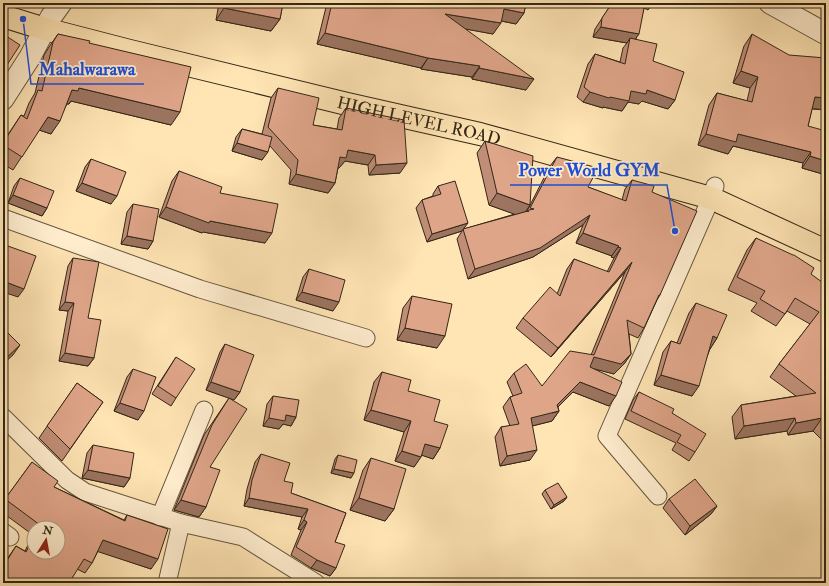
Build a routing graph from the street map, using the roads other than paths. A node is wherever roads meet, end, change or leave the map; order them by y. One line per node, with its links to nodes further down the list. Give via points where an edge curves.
1 (10, 3): 4 (highway, HIGH LEVEL ROAD)
2 (770, 3): 5 (street)
3 (3, 16): 4 (highway, HIGH LEVEL ROAD)
4 (52, 16): 6 (street); 7 (highway, HIGH LEVEL ROAD, via 129,38 483,122)
5 (826, 34)
6 (3, 99)
7 (713, 192): 9 (highway, HIGH LEVEL ROAD); 10 (highway, HIGH LEVEL ROAD); 14 (street, via 607,436)
8 (3, 218): 11 (street, via 200,289)
9 (826, 237)
10 (826, 251)
11 (366, 338)
12 (204, 410): 15 (street)
13 (3, 417): 15 (street, via 67,480 85,492)
14 (658, 496)
15 (160, 517): 16 (street)
16 (181, 524): 17 (street); 18 (street, via 243,537)
17 (167, 583)
18 (316, 583)

